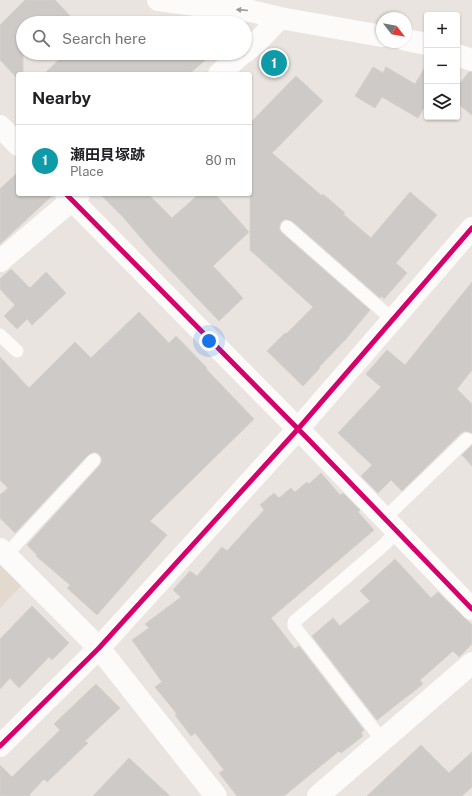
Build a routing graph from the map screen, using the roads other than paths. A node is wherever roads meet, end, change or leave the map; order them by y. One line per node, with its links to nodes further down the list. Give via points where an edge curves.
1 (158, 0): 2 (street)
2 (218, 4): 3 (street, one-way to 2)
3 (280, 18): 4 (street); 7 (street)
4 (376, 35)
5 (412, 41): 6 (street)
6 (424, 43)
7 (252, 46)
8 (460, 56): 10 (street)
9 (235, 60): 11 (street)
10 (472, 60)
11 (221, 72)
12 (0, 126): 13 (street)
13 (16, 143)
14 (72, 196): 17 (street); 21 (street)
15 (287, 227): 18 (lane)
16 (472, 228): 18 (street)
17 (0, 261)
18 (393, 320): 21 (street)
19 (0, 335): 20 (lane)
20 (17, 351)
21 (298, 429): 24 (street); 27 (street)
22 (467, 439): 24 (lane)
23 (94, 460): 25 (lane)
24 (391, 524): 26 (street); 29 (lane, via 385,544 294,622 294,626)
25 (3, 552): 27 (street)
26 (472, 609)
27 (99, 648): 30 (street); 31 (street)
28 (472, 663): 29 (street)
29 (382, 740): 32 (street)
30 (0, 746)
31 (216, 796)
32 (318, 796)

